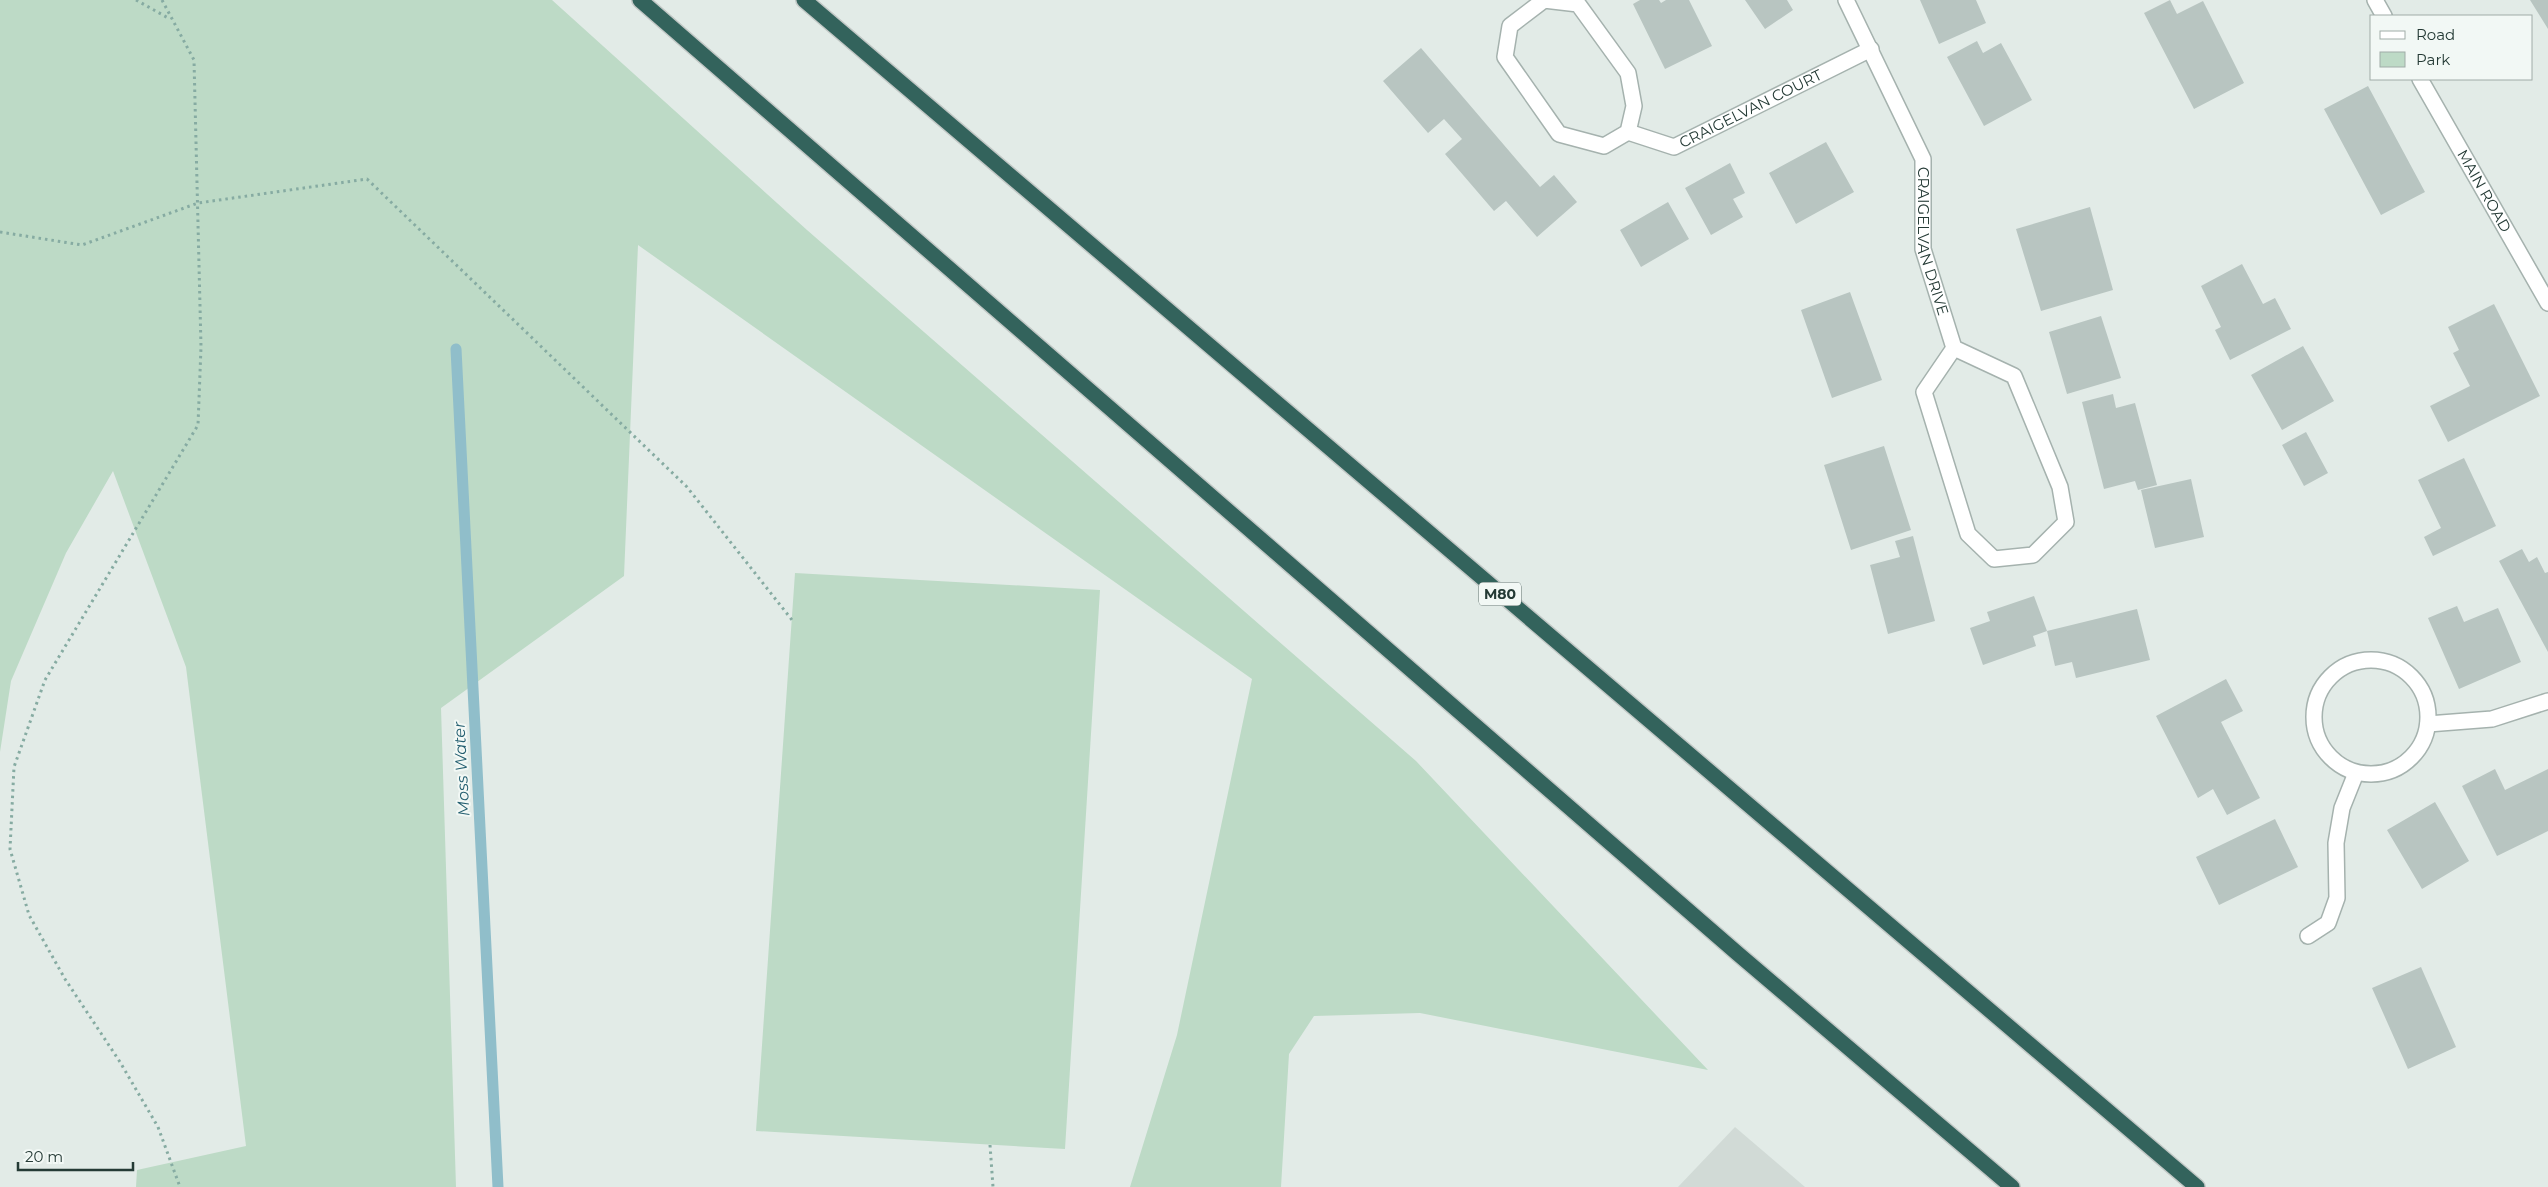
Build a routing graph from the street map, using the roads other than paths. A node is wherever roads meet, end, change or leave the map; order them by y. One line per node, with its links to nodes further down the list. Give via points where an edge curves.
1 (640, 0): 15 (highway, via 1684,907)
2 (804, 0): 16 (highway, M80)
3 (1846, 0): 6 (street, CRAIGELVAN DRIVE)
4 (2375, 0): 5 (street)
5 (2383, 15)
6 (1871, 49): 8 (street, CRAIGELVAN COURT, via 1674,147); 10 (street, CRAIGELVAN DRIVE, via 1923,159 1923,249)
7 (2421, 80): 9 (street, MAIN ROAD)
8 (1628, 132): 8 (street, via 1604,146 1559,134 1505,56 1510,26 1544,0 1578,4 1628,73 1634,106)
9 (2548, 303)
10 (1954, 348): 10 (street, via 2014,376 2060,488 2066,522 2032,555 1994,559 1968,534 1924,392)
11 (2548, 701): 12 (street, via 2492,719)
12 (2428, 724): 13 (street, via 2422,743 2411,759 2395,770); 13 (street, via 2422,688 2410,674 2394,664 2376,659 2358,660 2341,667 2317,696 2313,714 2315,733 2324,751 2338,764)
13 (2356, 773): 14 (street, via 2342,808 2336,843 2337,898 2328,923)
14 (2308, 936)
15 (2012, 1187)
16 (2197, 1187)

